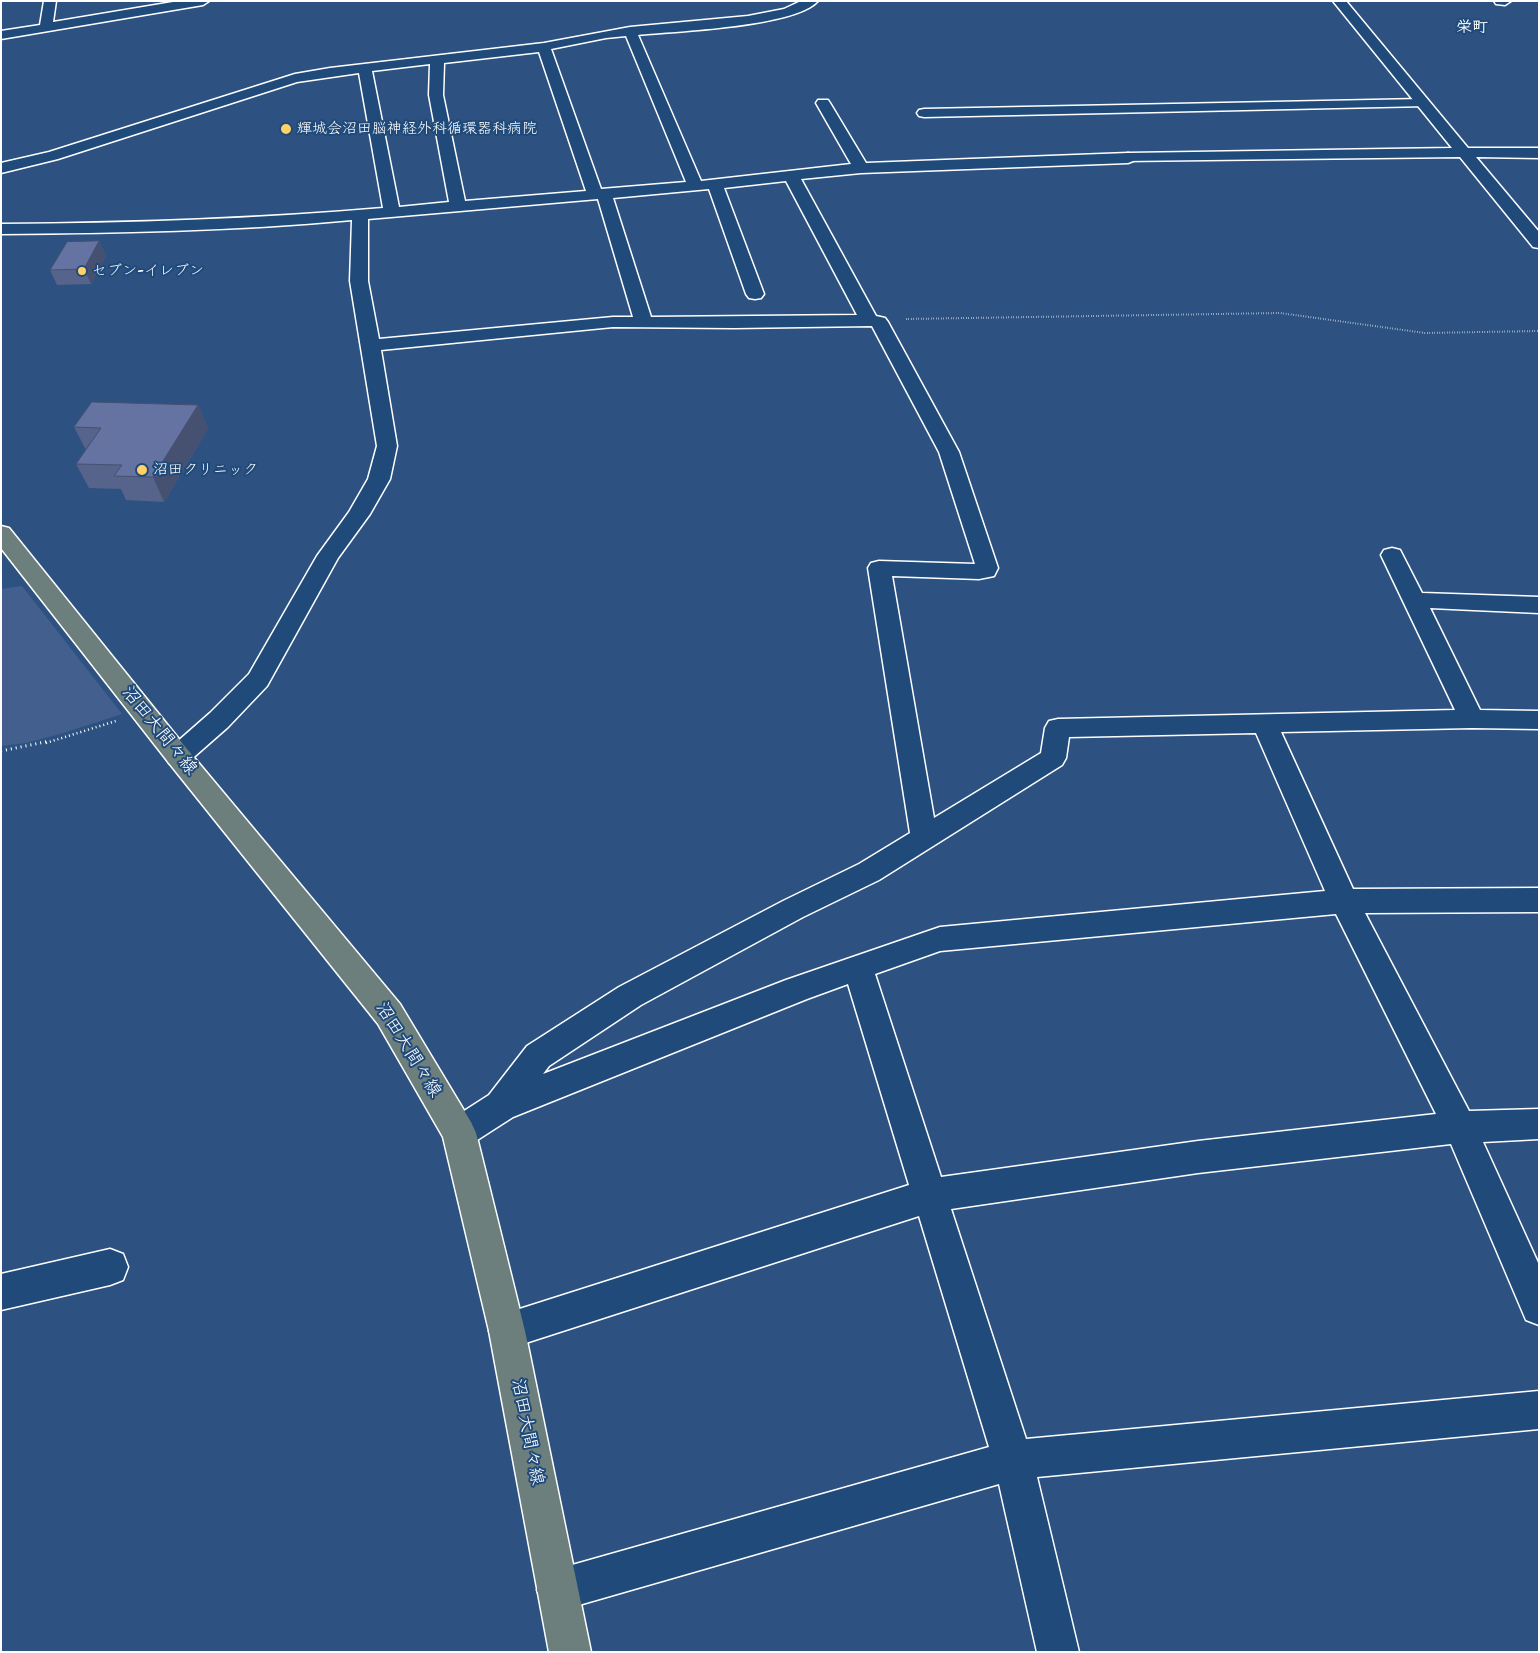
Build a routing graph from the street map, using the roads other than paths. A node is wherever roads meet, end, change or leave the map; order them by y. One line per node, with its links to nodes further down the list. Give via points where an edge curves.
1 (50, 1): 7 (street)
2 (204, 1): 7 (street)
3 (812, 1): 8 (street, via 768,17)
4 (1339, 1): 14 (street)
5 (1500, 1): 6 (street)
6 (1506, 1)
7 (46, 28): 9 (street)
8 (630, 31): 10 (street); 22 (street)
9 (1, 35)
10 (544, 47): 11 (street); 23 (street)
11 (437, 60): 12 (street); 24 (street, via 436,95)
12 (365, 68): 18 (street, via 295,78 53,156); 25 (street)
13 (822, 103): 19 (street)
14 (1422, 103): 15 (street); 16 (street)
15 (924, 113)
16 (1463, 152): 17 (street); 19 (street, via 1128,158); 28 (street)
17 (1539, 153)
18 (1, 168)
19 (861, 168): 20 (street)
20 (792, 176): 21 (street); 30 (street)
21 (715, 184): 22 (street); 29 (street)
22 (695, 186): 23 (street)
23 (599, 194): 24 (street); 31 (street)
24 (458, 206): 25 (street)
25 (392, 211): 26 (street)
26 (360, 214): 27 (street, via 277,222); 32 (street, via 359,281)
27 (1, 229)
28 (1539, 242)
29 (755, 294)
30 (869, 320): 31 (street); 41 (street, via 879,322 949,452 987,568 979,572 878,568)
31 (644, 322): 32 (street, via 613,322)
32 (372, 345): 40 (street, via 387,446 379,479 328,556 258,680)
33 (1, 533): 40 (main road, 沼田大間々線)
34 (1392, 555): 35 (street)
35 (1414, 600): 36 (street); 37 (street)
36 (1539, 605)
37 (1472, 719): 38 (street); 39 (street)
38 (1539, 720)
39 (1265, 725): 41 (street, via 1058,728 1053,758); 43 (street)
40 (178, 756): 48 (main road, 沼田大間々線, via 389,1014)
41 (924, 837): 45 (street, via 869,872 630,996 538,1056)
42 (1539, 900): 43 (street)
43 (1344, 901): 44 (street, via 940,939); 47 (street)
44 (858, 968): 45 (street, via 788,992); 49 (street)
45 (501, 1106): 48 (street)
46 (1539, 1124): 47 (street)
47 (1460, 1127): 49 (street, via 1198,1157); 52 (street)
48 (459, 1133): 53 (main road, 沼田大間々線)
49 (931, 1195): 53 (street); 55 (street)
50 (110, 1267): 51 (street)
51 (1, 1292)
52 (1539, 1307)
53 (508, 1331): 56 (main road, 沼田大間々線)
54 (1539, 1410): 55 (street)
55 (1013, 1460): 56 (street); 58 (street)
56 (558, 1590): 57 (main road, 沼田大間々線)
57 (570, 1652)
58 (1058, 1652)

